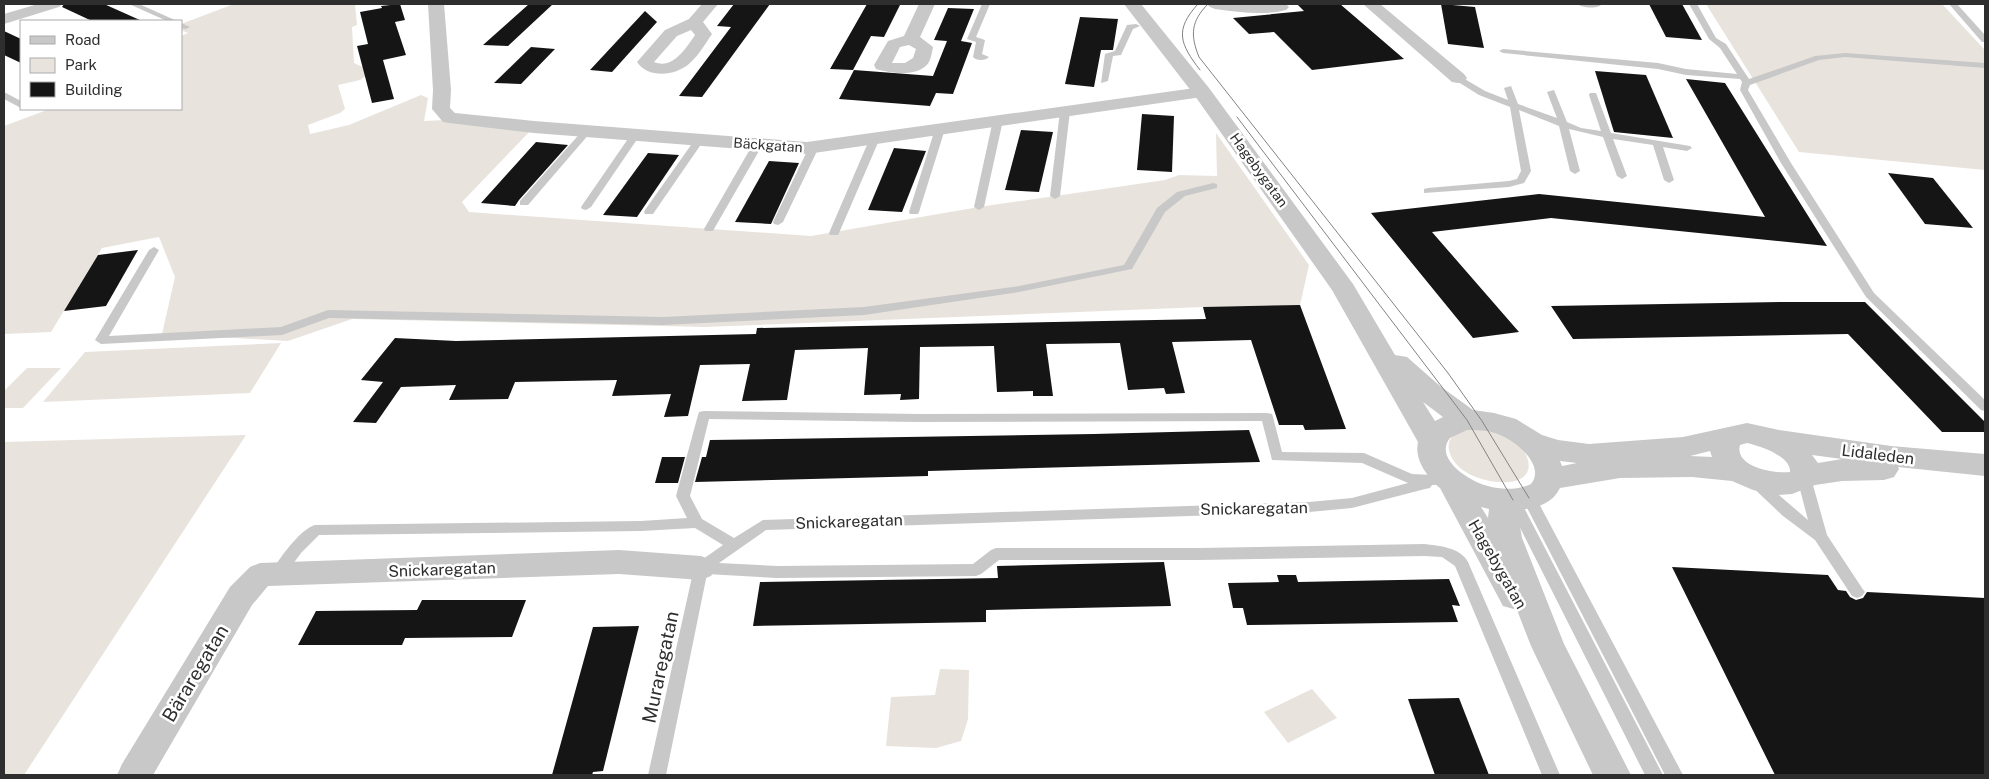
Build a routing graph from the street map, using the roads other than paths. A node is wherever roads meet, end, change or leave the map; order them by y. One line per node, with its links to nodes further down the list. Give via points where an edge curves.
1 (54, 4): 15 (street)
2 (133, 4): 16 (lane)
3 (436, 4): 38 (street, Bäckgatan, via 442,90 440,109 450,118)
4 (710, 4): 17 (street)
5 (928, 4): 20 (street)
6 (986, 4): 22 (lane, via 971,39 981,40 977,57)
7 (1132, 4): 28 (street, Hagebygatan)
8 (1215, 4): 14 (street, via 1252,9)
9 (1371, 4): 24 (street)
10 (1581, 4): 13 (lane)
11 (1693, 4): 25 (lane, via 1713,39 1723,46)
12 (1953, 4): 19 (lane)
13 (1597, 5)
14 (1281, 7)
15 (12, 19)
16 (171, 20)
17 (696, 22)
18 (1136, 26): 26 (lane, via 1130,27 1118,52 1109,54)
19 (1983, 36)
20 (911, 39)
21 (1503, 51): 25 (lane, via 1658,66)
22 (985, 57)
23 (1985, 65): 25 (lane, via 1845,55 1818,58)
24 (1458, 78): 33 (lane, via 1482,93)
25 (1745, 80): 63 (lane, via 1744,90 1763,124 1870,295)
26 (1104, 81)
27 (1508, 88): 33 (lane)
28 (1202, 92): 34 (street, Bäckgatan); 62 (street, Hagebygatan, via 1344,289)
29 (1551, 92): 36 (lane)
30 (4, 95): 32 (lane)
31 (1593, 95): 39 (lane)
32 (20, 104)
33 (1514, 106): 36 (lane); 51 (lane, via 1526,171 1521,181)
34 (1065, 111): 35 (street, Bäckgatan); 52 (lane)
35 (998, 120): 37 (street, Bäckgatan); 55 (lane)
36 (1562, 123): 39 (lane, via 1579,130); 47 (lane)
37 (940, 129): 41 (street, Bäckgatan); 57 (lane)
38 (586, 131): 40 (street, Bäckgatan); 53 (lane)
39 (1608, 134): 43 (lane); 48 (lane)
40 (635, 135): 42 (street, Bäckgatan); 54 (lane)
41 (875, 138): 45 (street, Bäckgatan); 60 (lane)
42 (699, 140): 44 (street, Bäckgatan); 56 (lane)
43 (1657, 142): 46 (lane); 49 (lane)
44 (758, 144): 45 (street, Bäckgatan); 59 (lane)
45 (814, 147): 58 (lane)
46 (1687, 148)
47 (1575, 171)
48 (1622, 176)
49 (1669, 180)
50 (1213, 186): 61 (lane, via 1181,194 1161,210 1128,267 1019,289 864,310 663,321 328,314 282,331 101,340)
51 (1428, 190)
52 (1055, 196)
53 (524, 203)
54 (586, 207)
55 (979, 208)
56 (649, 212)
57 (914, 212)
58 (778, 222)
59 (709, 229)
60 (834, 233)
61 (154, 250)
62 (1377, 343): 64 (street, Hagebygatan, via 1430,393); 67 (street, Hagebygatan)
63 (1985, 407)
64 (1467, 420): 67 (street, via 1439,430); 68 (street, via 1501,425)
65 (1727, 438): 66 (street, Lidaleden, via 1747,433); 68 (street, via 1683,447 1589,454); 70 (street, via 1723,452 1728,461)
66 (1772, 438): 69 (street, Lidaleden); 71 (street, via 1796,454 1805,467)
67 (1432, 441): 72 (street, via 1433,458)
68 (1534, 443): 73 (street, via 1550,467)
69 (1985, 466): 71 (street, Lidaleden, via 1842,470)
70 (1743, 473): 71 (street, Lidaleden, via 1767,484 1782,486); 73 (street, via 1681,466 1641,467 1574,474); 75 (lane)
71 (1805, 477): 75 (lane)
72 (1446, 479): 73 (street, via 1476,494); 74 (lane, via 1410,479 1364,458 1277,457 1267,417 704,416 684,496); 76 (lane, Snickaregatan, via 1352,503 1309,508 1165,510 763,526); 80 (street, Hagebygatan, via 1509,587)
73 (1524, 495): 80 (street, Hagebygatan, via 1503,521 1506,538); 85 (lane); 86 (lane)
74 (697, 523): 76 (lane); 78 (lane, via 315,530)
75 (1820, 536): 79 (lane)
76 (735, 545): 77 (lane, Snickaregatan)
77 (701, 568): 78 (street, Snickaregatan, via 619,562); 82 (lane, Muraregatan); 83 (lane, via 777,572 976,570 996,554 1445,552 1461,562)
78 (269, 575): 81 (street, Bäraregatan, via 242,596)
79 (1857, 592)
80 (1548, 646): 84 (street, Hagebygatan)
81 (134, 775)
82 (657, 775)
83 (1551, 775)
84 (1612, 775)
85 (1654, 775)
86 (1674, 775)

